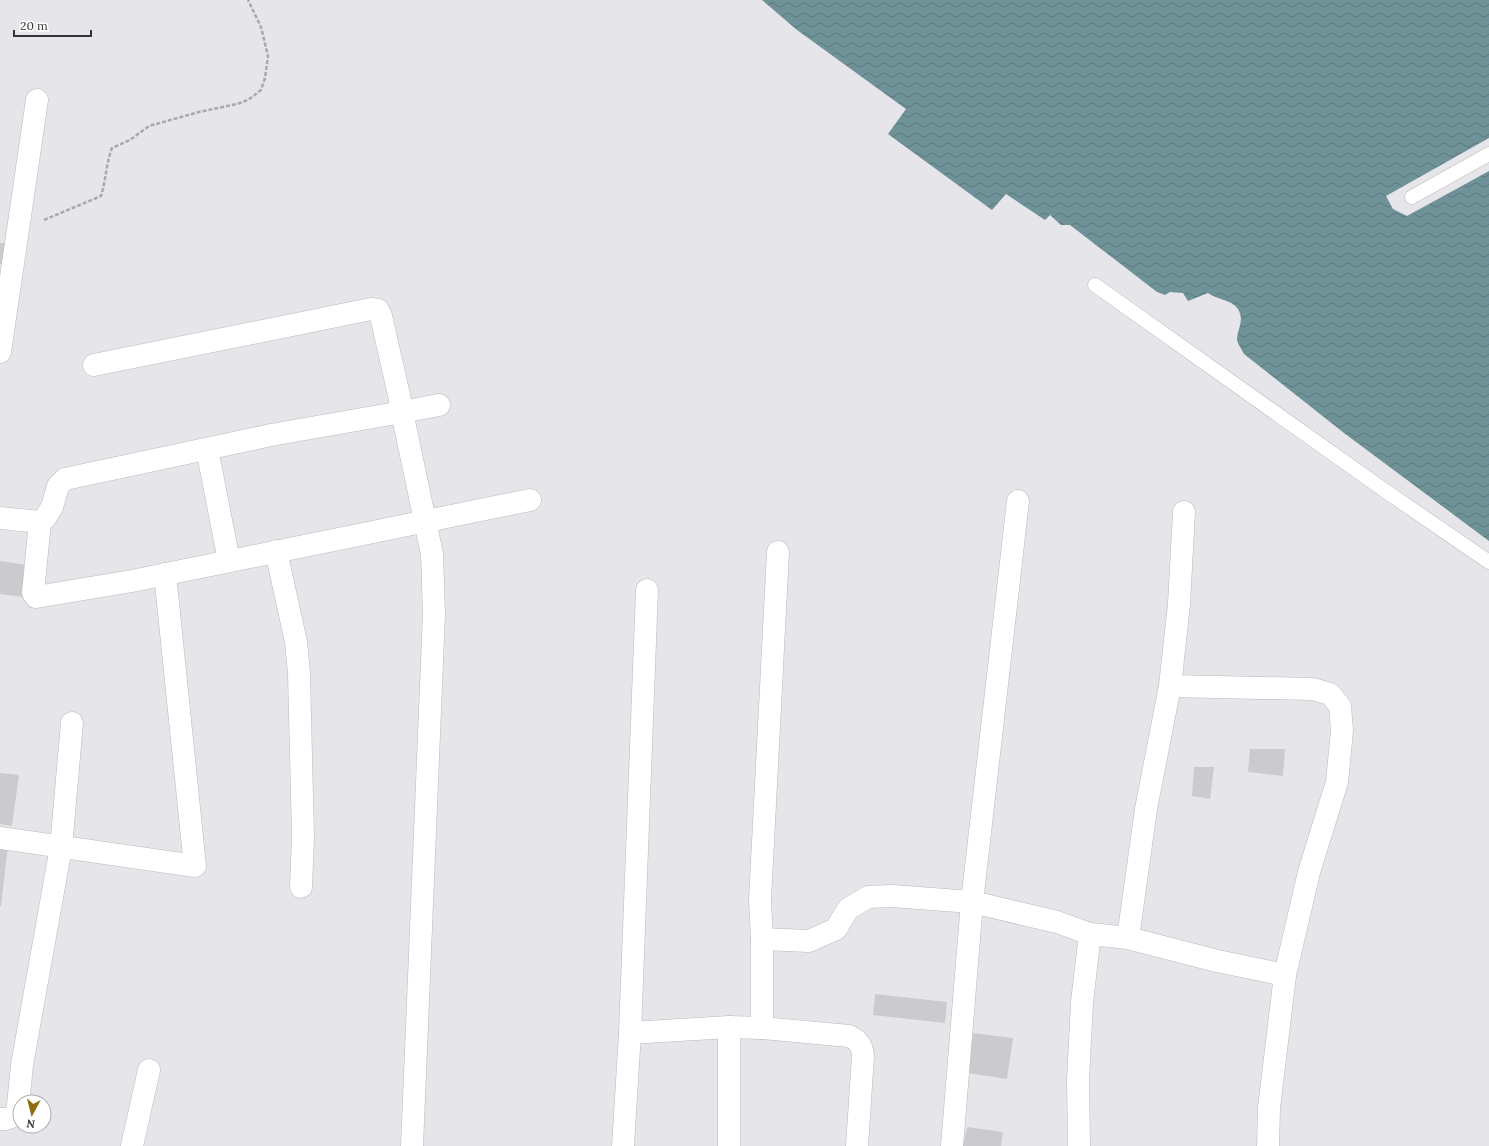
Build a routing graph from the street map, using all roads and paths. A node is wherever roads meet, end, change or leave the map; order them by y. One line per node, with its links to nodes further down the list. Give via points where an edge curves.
1 (248, 0): 5 (path, via 261,28 268,56 261,90 248,100 237,104 149,126 130,140 112,148 101,196)
2 (37, 100): 5 (street)
3 (1489, 154): 4 (lane)
4 (1412, 197)
5 (18, 231): 7 (street)
6 (1095, 285): 21 (lane)
7 (0, 352)
8 (94, 365): 10 (street, via 371,309 378,310)
9 (438, 405): 10 (street)
10 (402, 412): 11 (street); 16 (street)
11 (207, 449): 17 (street, via 65,479 58,486 52,507); 20 (street)
12 (530, 500): 16 (street)
13 (1018, 501): 29 (street)
14 (1184, 512): 24 (street, via 1179,604)
15 (0, 518): 17 (street)
16 (426, 521): 18 (street); 40 (street, via 432,554 434,614)
17 (40, 522): 22 (street, via 33,593 36,597)
18 (276, 551): 20 (street); 28 (street, via 296,642 299,673)
19 (778, 552): 32 (street, via 760,900)
20 (229, 561): 22 (street)
21 (1489, 562)
22 (164, 574): 27 (street, via 195,866)
23 (647, 590): 36 (street)
24 (1170, 686): 31 (street, via 1146,809); 33 (street, via 1313,689 1330,694 1340,706 1342,731 1337,782 1309,872)
25 (72, 723): 27 (street)
26 (0, 838): 27 (street)
27 (61, 847): 38 (street, via 22,1065 17,1115)
28 (301, 887)
29 (972, 902): 30 (street, via 1057,922); 32 (street, via 892,896 868,897 848,909 836,929 809,941); 44 (street)
30 (1090, 934): 31 (street); 45 (street, via 1082,1002 1078,1080)
31 (1128, 938): 33 (street)
32 (762, 939): 35 (street)
33 (1285, 975): 46 (street, via 1269,1108)
34 (729, 1027): 35 (street); 36 (street); 42 (street)
35 (762, 1028): 43 (street, via 849,1036 858,1041 863,1048 863,1056)
36 (630, 1033): 41 (street)
37 (149, 1070): 39 (street)
38 (0, 1119)
39 (132, 1146)
40 (412, 1146)
41 (623, 1146)
42 (729, 1146)
43 (857, 1146)
44 (952, 1146)
45 (1079, 1146)
46 (1268, 1146)

